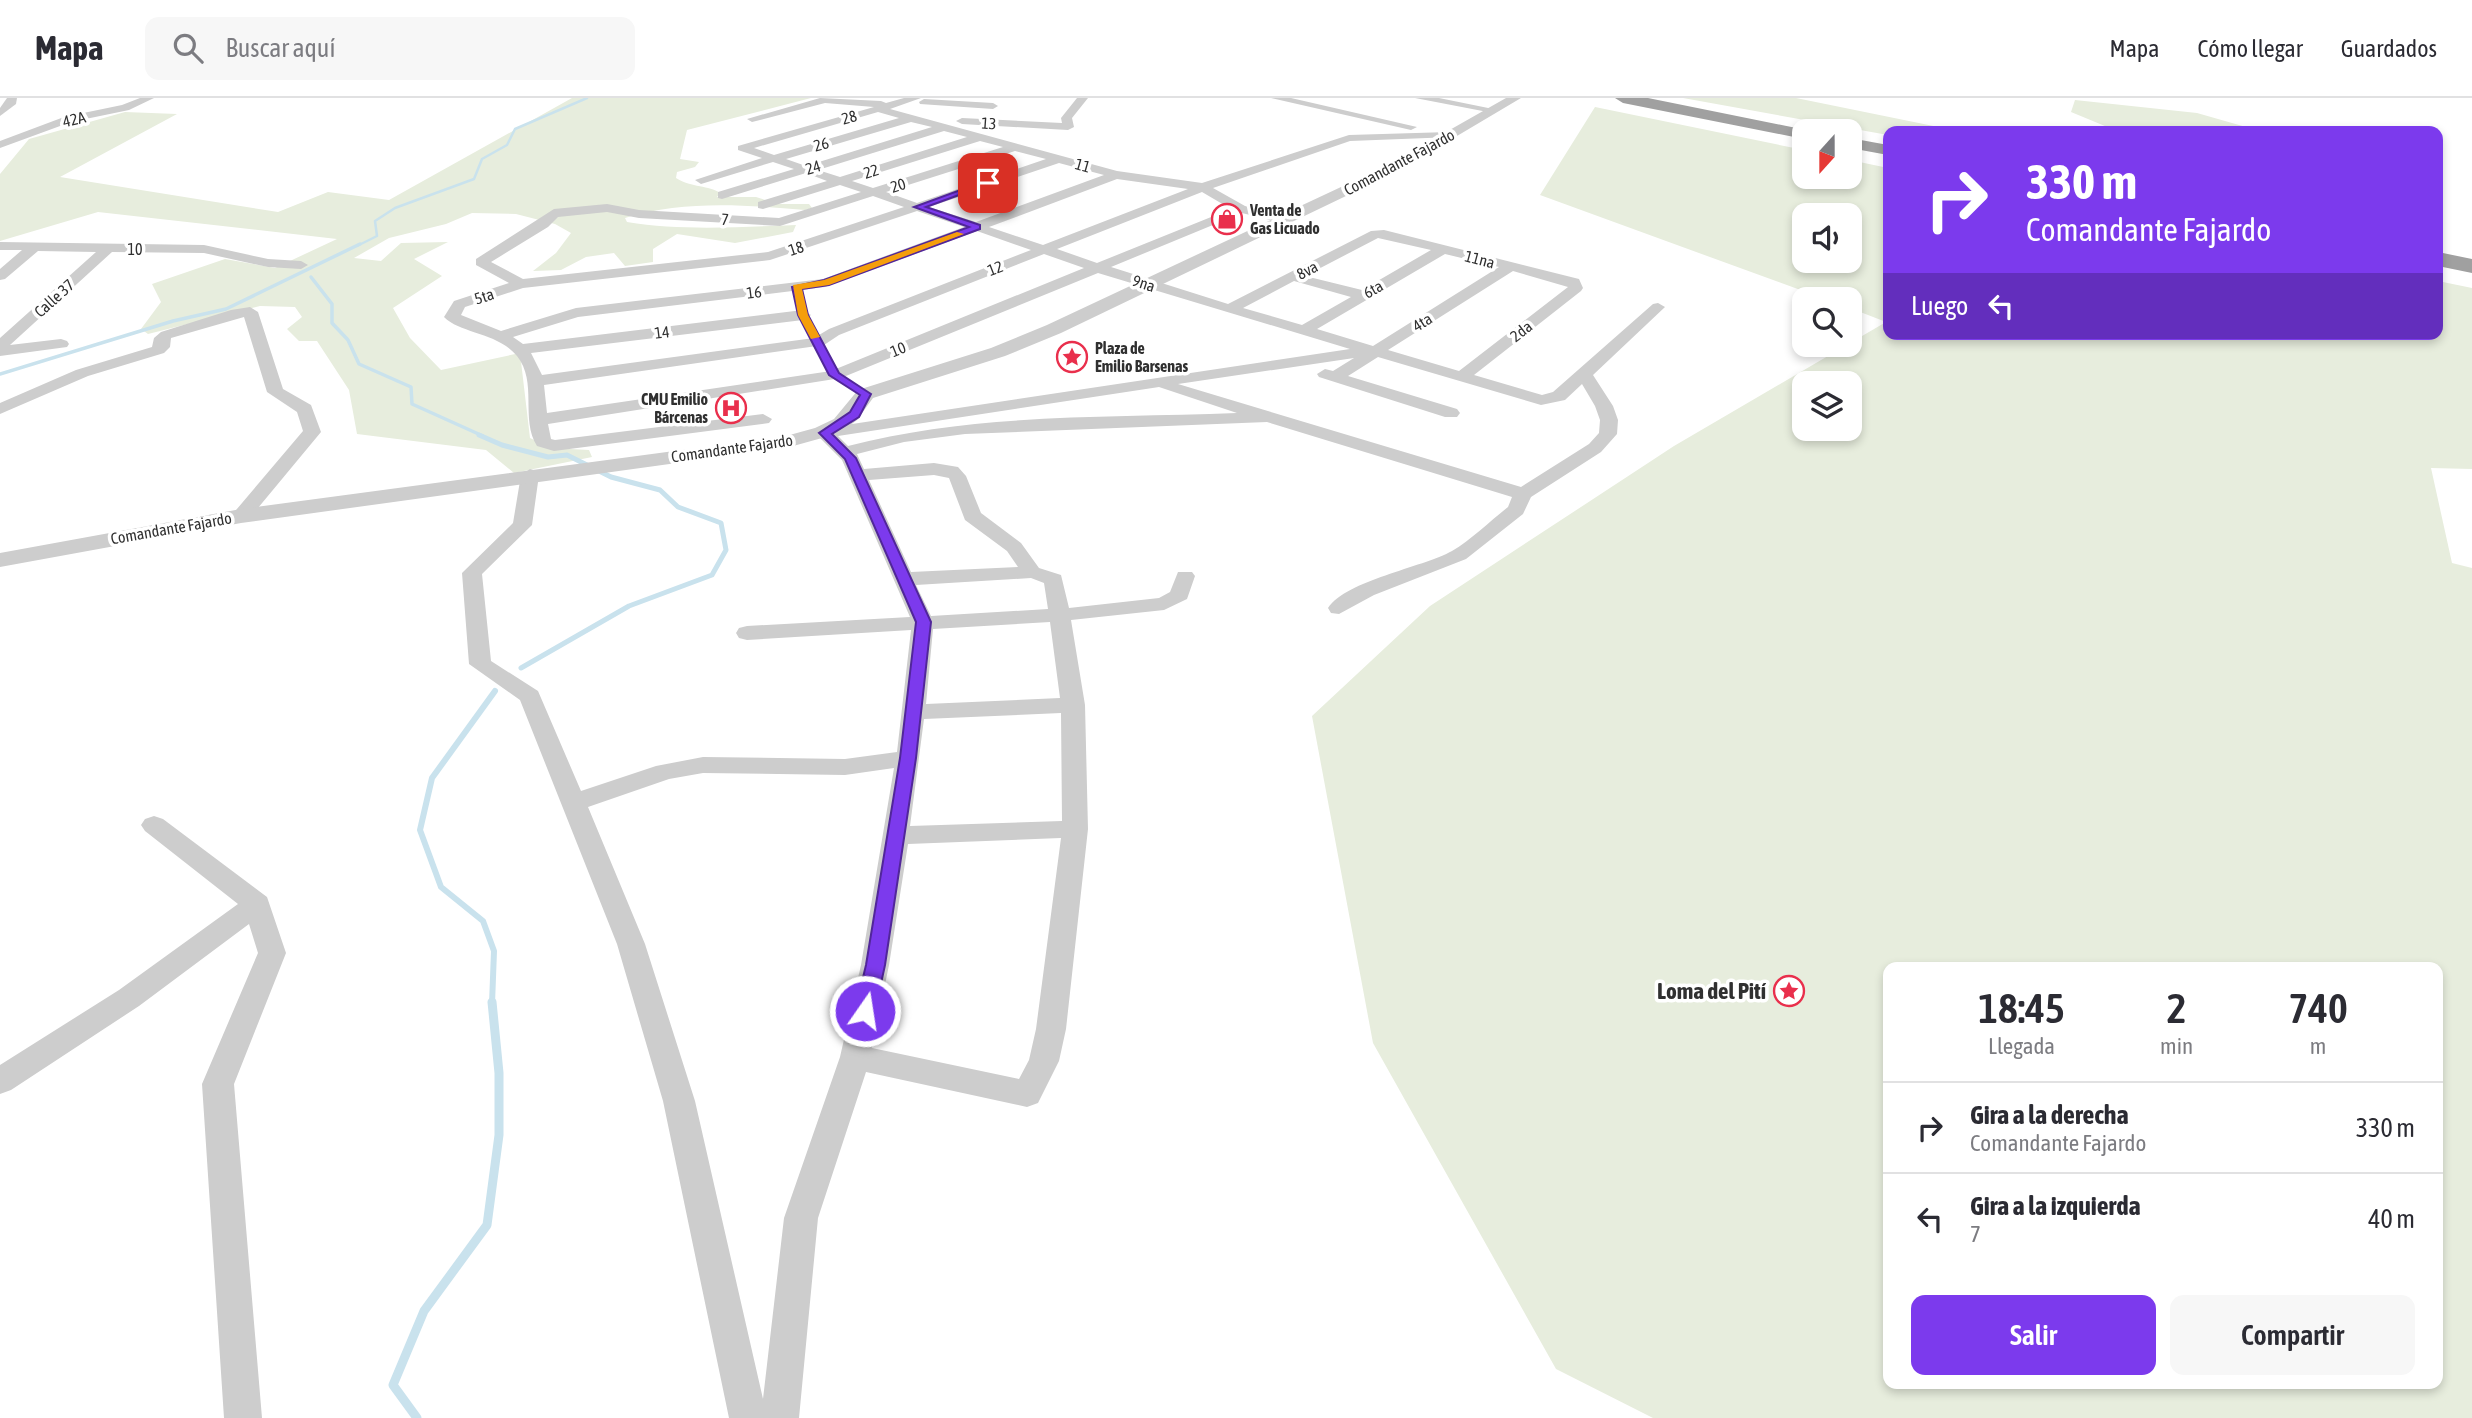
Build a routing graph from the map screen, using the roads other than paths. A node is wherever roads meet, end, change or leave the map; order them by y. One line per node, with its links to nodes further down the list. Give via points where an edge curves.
1 (149, 98): 26 (street, 42A, via 125,108 68,119)
2 (1083, 98): 14 (street)
3 (1276, 98): 18 (street)
4 (1515, 98): 13 (street, Comandante Fajardo)
5 (1623, 98): 21 (highway)
6 (1656, 98): 20 (highway)
7 (923, 99): 10 (street, 28); 11 (street); 16 (street)
8 (8, 102): 15 (street)
9 (1412, 102): 13 (street); 18 (street)
10 (884, 107): 16 (street, 11); 17 (street, 11, via 834,99); 29 (street, 28)
11 (1004, 107)
12 (1058, 110): 14 (street)
13 (1493, 110): 22 (street, Comandante Fajardo)
14 (1072, 111): 16 (street, 13, via 1066,118 1068,127)
15 (0, 113)
16 (911, 118): 19 (street, 11); 31 (street, 26)
17 (752, 119)
18 (1376, 119): 22 (street)
19 (945, 127): 23 (street, 11); 33 (street, 24)
20 (1792, 127)
21 (1792, 128)
22 (1449, 135): 37 (street, 12, via 1349,138); 44 (street, Comandante Fajardo)
23 (980, 137): 28 (street, 11); 36 (street, 22)
24 (1862, 138): 25 (highway)
25 (1883, 142)
26 (0, 145)
27 (1862, 145): 30 (highway)
28 (1015, 147): 32 (street, 11); 38 (street, 20)
29 (742, 148): 31 (street, 9na)
30 (1883, 149)
31 (771, 159): 33 (street, 9na); 35 (street, 26)
32 (1059, 159): 34 (street, 11); 41 (street, 18)
33 (806, 170): 36 (street, 9na); 39 (street, 24)
34 (1116, 175): 37 (street, 11); 46 (street, 16)
35 (701, 180)
36 (840, 181): 38 (street, 9na); 40 (street, 22)
37 (1203, 187): 42 (street, 11); 51 (street, 12)
38 (873, 193): 41 (street, 9na); 45 (street, 20)
39 (722, 195)
40 (762, 205)
41 (918, 207): 46 (street, 9na); 53 (street, 18)
42 (1241, 209): 44 (street, 11); 57 (street, 10)
43 (554, 213): 45 (street, 7, via 607,208); 63 (street, 5ta, via 481,262)
44 (1286, 220): 64 (street, Comandante Fajardo)
45 (780, 222): 53 (street)
46 (977, 227): 51 (street, 9na); 66 (street, 16, via 825,283)
47 (1384, 234): 52 (street, 11na); 62 (street, 8va)
48 (0, 246): 49 (street, 10)
49 (35, 246): 50 (street, 10); 61 (street)
50 (107, 249): 55 (street, 10, via 204,249 268,264); 74 (street, Calle 37)
51 (1044, 249): 57 (street, 9na); 77 (street, 12, via 834,332)
52 (1443, 249): 58 (street, 11na); 67 (street, 6ta)
53 (789, 251): 63 (street, 18)
54 (2443, 260): 56 (highway)
55 (301, 265)
56 (2472, 266)
57 (1098, 267): 64 (street, 9na); 77 (street, 10)
58 (1509, 267): 65 (street, 11na); 76 (street, 4ta)
59 (2443, 267): 60 (highway)
60 (2472, 273)
61 (0, 276)
62 (1294, 277): 67 (street); 69 (street, 8va)
63 (521, 284): 72 (street, 5ta, via 459,304 452,317)
64 (1149, 285): 69 (street, 9na); 85 (street, Comandante Fajardo, via 998,352)
65 (1576, 285): 81 (street, 2da)
66 (797, 287): 70 (street); 72 (street, 16, via 576,313)
67 (1362, 295): 71 (street, 6ta)
68 (1658, 307): 80 (street)
69 (1231, 309): 71 (street, 9na)
70 (803, 315): 75 (street, 14); 77 (street)
71 (1305, 330): 76 (street, 9na)
72 (503, 335): 75 (street, 5ta)
73 (61, 344): 74 (street)
74 (0, 348)
75 (522, 349): 83 (street, 5ta)
76 (1377, 350): 78 (street); 79 (street, 9na); 82 (street, 4ta)
77 (826, 359): 83 (street, 12); 85 (street); 91 (street, 10)
78 (1286, 363): 82 (street); 84 (street)
79 (1430, 366): 81 (street, 9na); 86 (street)
80 (1584, 374): 81 (street, 9na, via 1552,400); 98 (street, via 1604,406 1608,434 1574,464)
81 (1463, 376)
82 (1335, 377): 86 (street)
83 (536, 381): 91 (street, 5ta)
84 (1158, 384): 89 (street); 93 (street)
85 (866, 394): 93 (street, Comandante Fajardo, via 855,414)
86 (1391, 395): 88 (street)
87 (0, 409): 99 (street, via 82,373 158,350 166,335 250,312 275,392 305,409 312,432)
88 (1451, 414)
89 (1266, 417): 94 (street, via 965,429 903,436); 98 (street)
90 (763, 419): 92 (street)
91 (537, 420): 92 (street, 5ta, via 543,442 554,446)
92 (657, 433): 95 (street)
93 (825, 433): 94 (street); 95 (street, Comandante Fajardo)
94 (845, 452): 97 (street)
95 (660, 458): 96 (street, Comandante Fajardo)
96 (530, 475): 99 (street, Comandante Fajardo); 111 (street, via 522,525 472,573 480,664 530,696)
97 (858, 475): 101 (street, via 951,471 972,516 1014,547); 103 (street)
98 (1523, 494): 104 (street, via 1516,510 1459,555 1367,591)
99 (241, 516): 100 (street, Comandante Fajardo)
100 (0, 560)
101 (1032, 572): 103 (street); 105 (street, via 1054,579)
102 (1185, 576): 105 (street, via 1180,595 1164,604)
103 (905, 579): 106 (street)
104 (1339, 608)
105 (1060, 615): 106 (street); 108 (street)
106 (923, 622): 107 (street); 109 (street)
107 (747, 632)
108 (1073, 705): 109 (street); 113 (street)
109 (913, 712): 110 (street)
110 (908, 758): 111 (street, via 845,767 704,765 665,772); 114 (street)
111 (575, 802): 119 (street, via 631,944 679,1101)
112 (154, 825): 115 (street)
113 (1074, 830): 114 (street); 116 (street, via 1051,1029 1044,1061 1027,1094)
114 (896, 835): 116 (street)
115 (257, 904): 117 (street, via 129,998); 118 (street, via 272,953 218,1084)
116 (855, 1056): 120 (street, via 801,1218)
117 (0, 1081)
118 (243, 1418)
119 (748, 1418)
120 (780, 1418)

